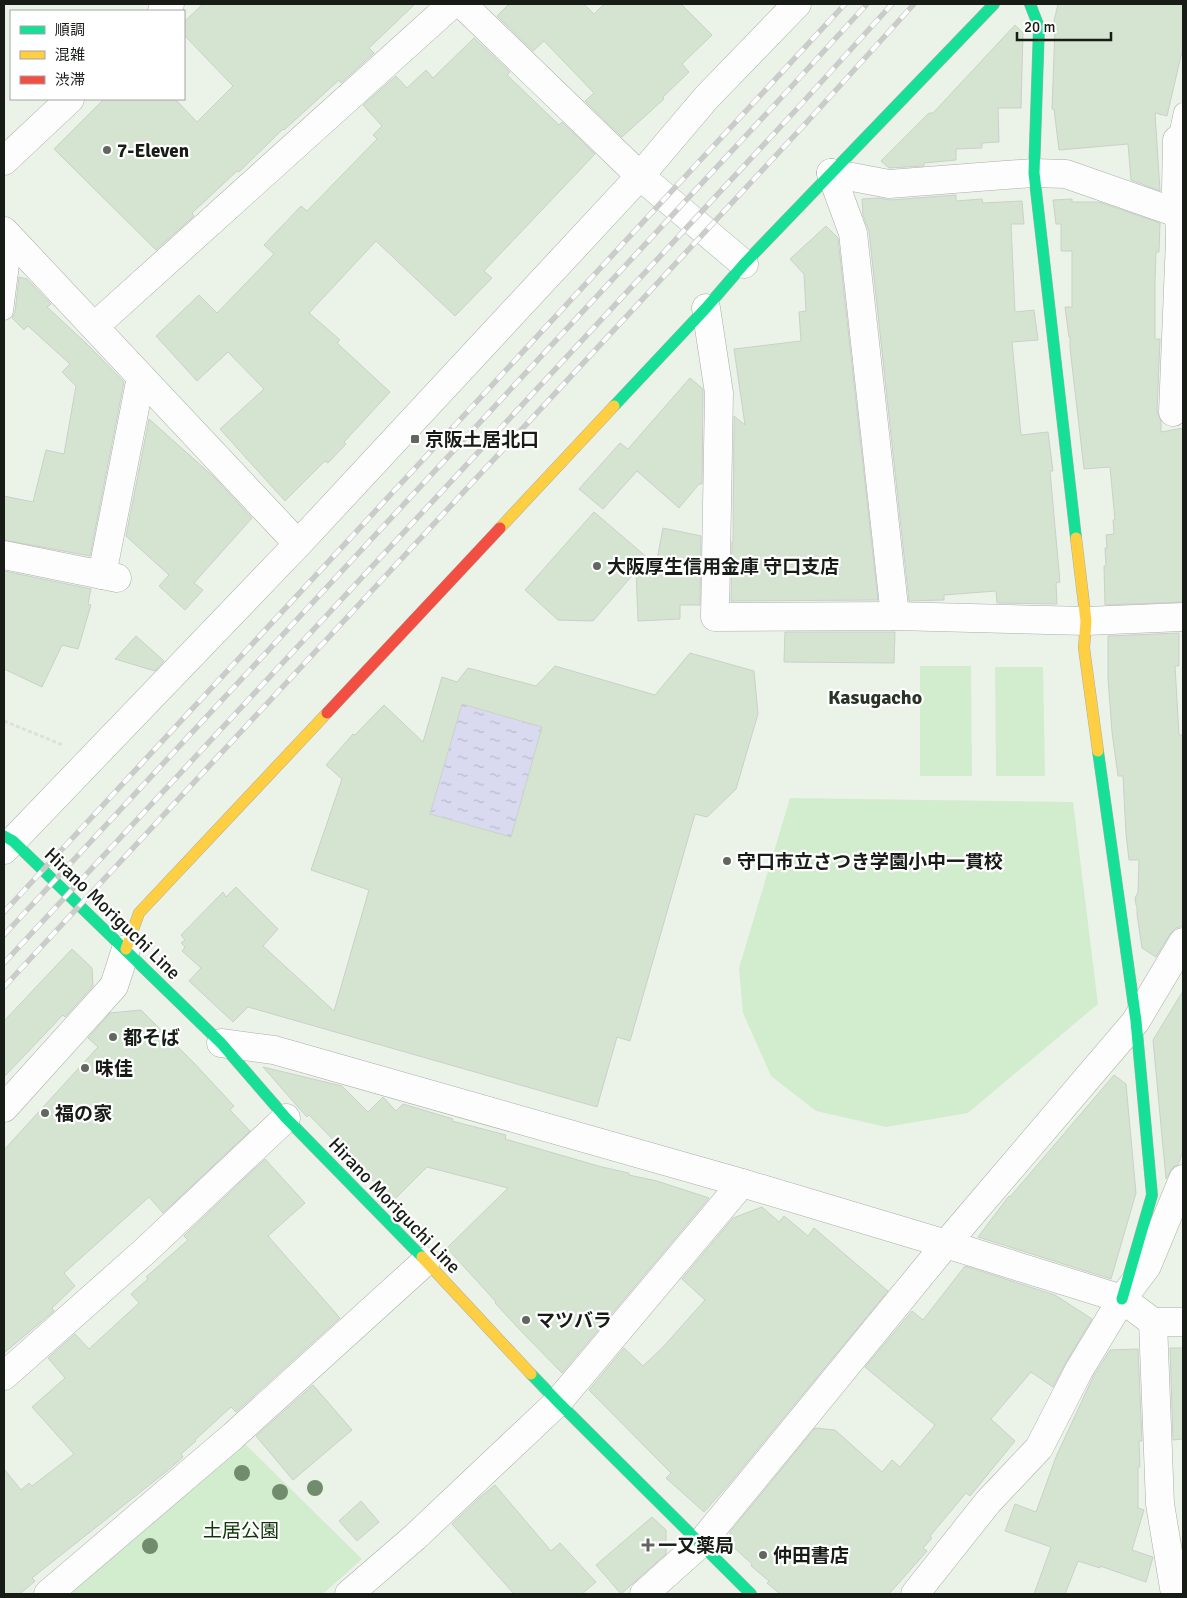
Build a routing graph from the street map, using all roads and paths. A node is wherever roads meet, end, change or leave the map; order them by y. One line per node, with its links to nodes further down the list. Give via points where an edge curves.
1 (452, 4): 18 (street)
2 (462, 4): 12 (street)
3 (797, 4): 12 (street, via 706,98)
4 (994, 4): 11 (street)
5 (1030, 4): 10 (street, via 1038,27)
6 (69, 100): 9 (street)
7 (1183, 112): 8 (lane)
8 (1177, 140): 13 (street, via 1176,191)
9 (4, 162)
10 (1034, 173): 11 (street, via 889,184); 13 (street, via 1066,174); 25 (street)
11 (831, 174): 15 (street); 23 (street, via 853,233)
12 (640, 176): 15 (street); 21 (street)
13 (1181, 215): 20 (street)
14 (8, 236): 17 (lane); 18 (street)
15 (744, 264): 16 (street)
16 (706, 308): 23 (street, via 719,393 715,617); 28 (street, via 139,913)
17 (4, 310)
18 (95, 326): 19 (street)
19 (141, 377): 21 (street); 22 (street, via 109,576)
20 (1173, 412)
21 (298, 544): 26 (street)
22 (4, 555)
23 (895, 616): 25 (street)
24 (1183, 617): 25 (street)
25 (1086, 622): 29 (street, via 1084,648)
26 (7, 842): 28 (street, Hirano Moriguchi Line)
27 (1183, 942): 29 (street)
28 (126, 949): 30 (street, Hirano Moriguchi Line); 31 (street, via 114,986)
29 (1136, 1021): 35 (street); 37 (street, via 1152,1195)
30 (221, 1044): 32 (street, Hirano Moriguchi Line); 34 (street, via 274,1050)
31 (4, 1108)
32 (286, 1118): 36 (street, Hirano Moriguchi Line); 40 (street, via 145,1251)
33 (1183, 1179): 37 (street, via 1147,1266)
34 (742, 1184): 35 (street); 41 (street)
35 (946, 1244): 37 (street); 42 (street)
36 (426, 1261): 41 (street, Hirano Moriguchi Line); 43 (street, via 232,1436)
37 (1122, 1299): 38 (street); 47 (street, via 1079,1370 1039,1448 988,1502)
38 (1153, 1322): 39 (street); 48 (street, via 1160,1504)
39 (1183, 1322)
40 (4, 1376)
41 (558, 1402): 42 (street, Hirano Moriguchi Line); 44 (street, via 415,1537)
42 (701, 1543): 45 (street); 46 (street, Hirano Moriguchi Line)
43 (48, 1594)
44 (349, 1594)
45 (644, 1594)
46 (751, 1594)
47 (915, 1594)
48 (1175, 1594)

